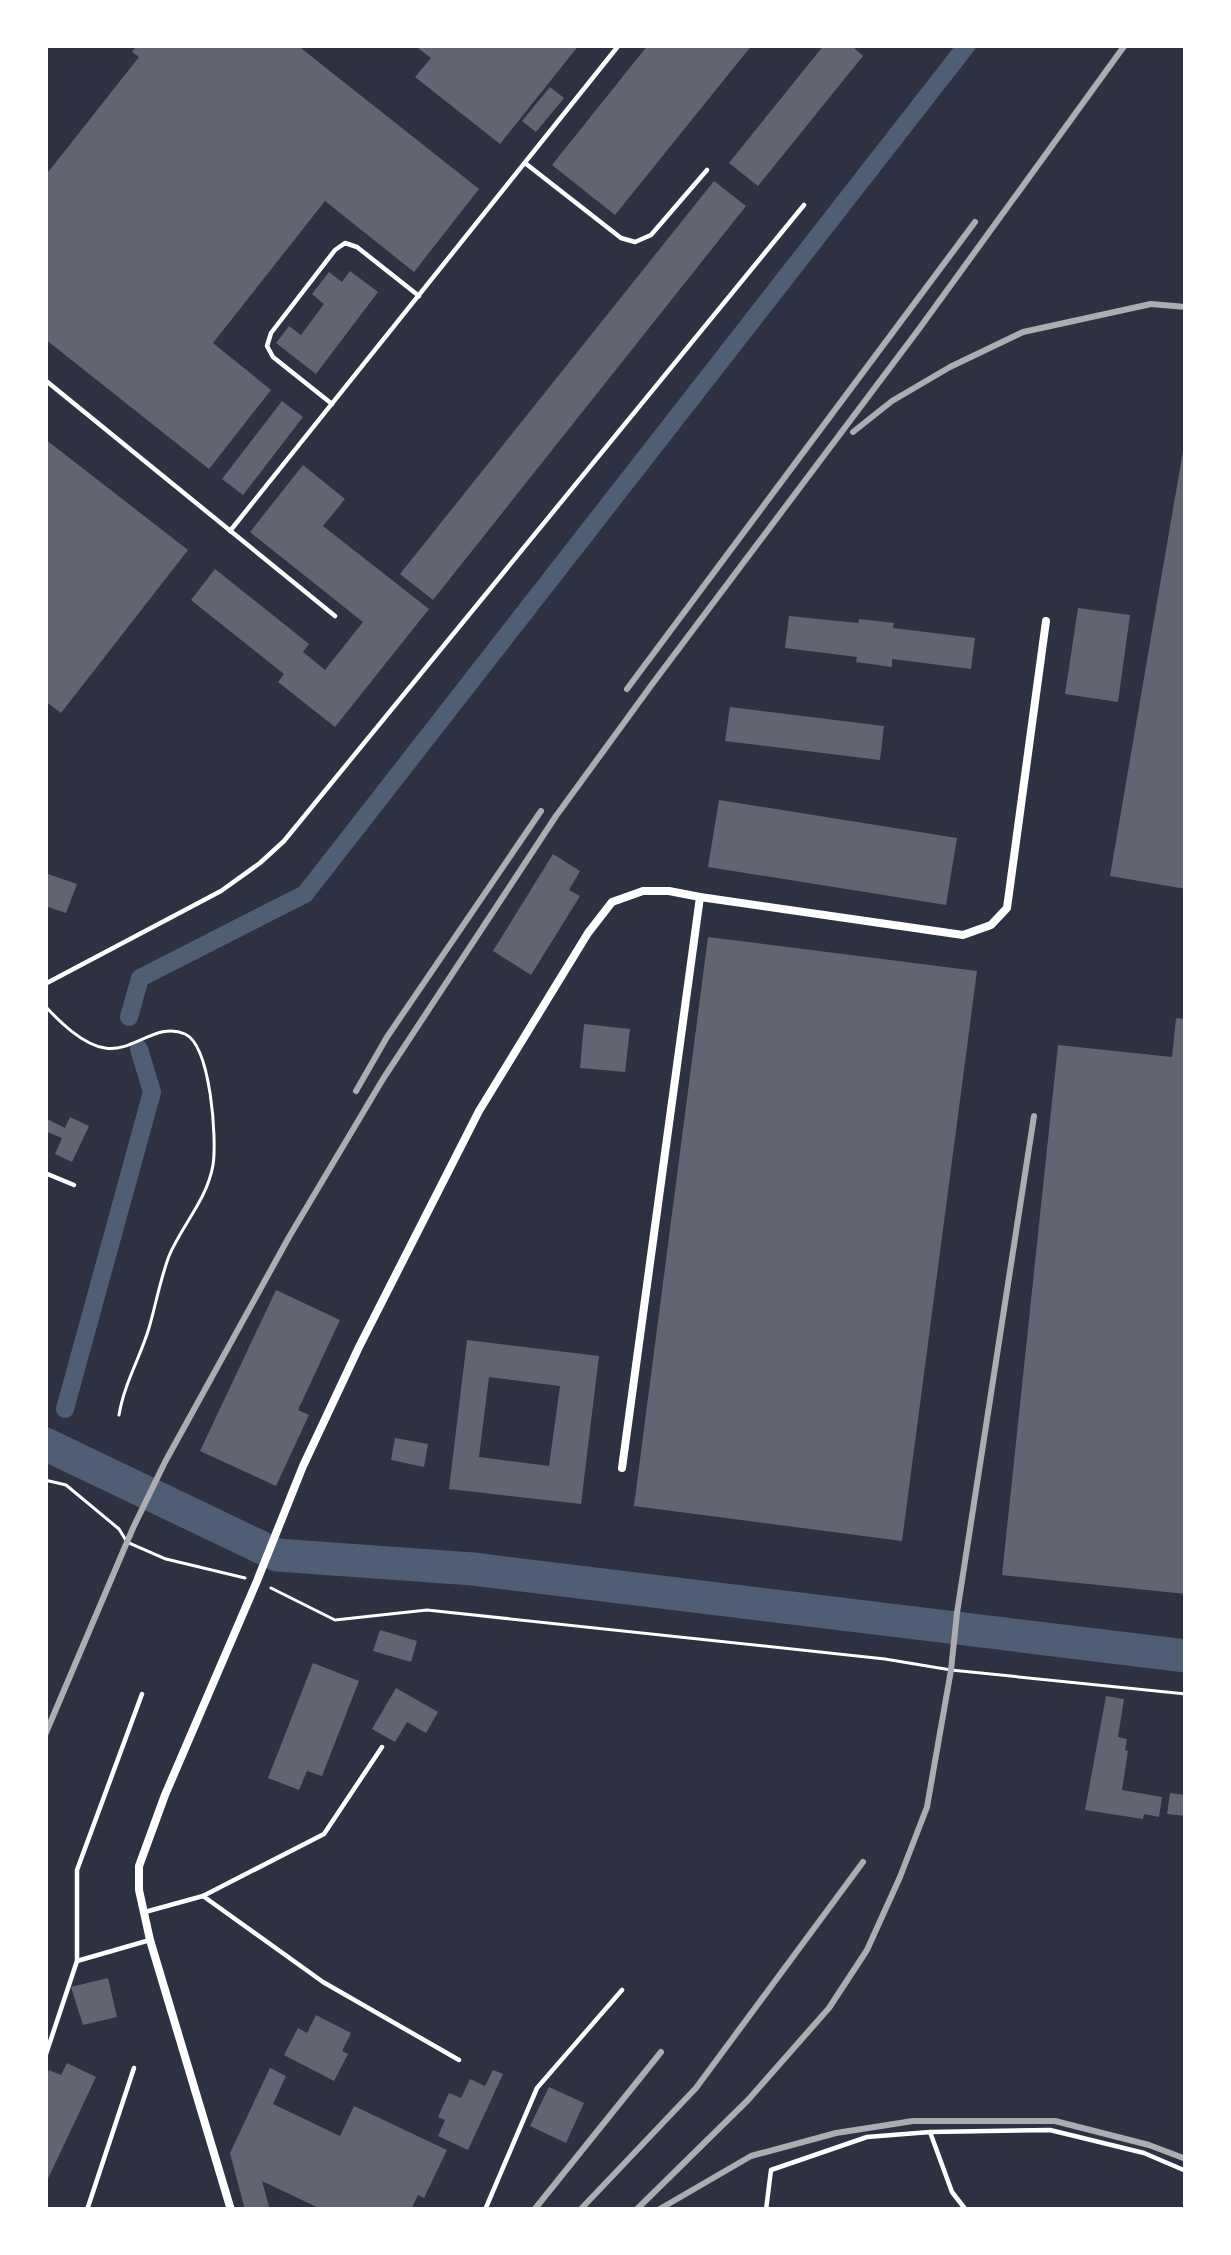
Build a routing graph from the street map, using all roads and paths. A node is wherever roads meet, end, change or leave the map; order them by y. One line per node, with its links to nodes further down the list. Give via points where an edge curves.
1 (619, 45): 2 (lane)
2 (525, 163): 3 (lane, via 635,242 651,235); 5 (lane)
3 (706, 170)
4 (804, 205): 12 (lane, via 284,842 221,891)
5 (419, 296): 7 (lane); 7 (lane, via 357,247 335,250 267,346)
6 (45, 380): 8 (lane)
7 (332, 404): 8 (lane)
8 (230, 531): 9 (lane)
9 (334, 616)
10 (1046, 621): 11 (street, via 1007,908 992,926 964,935)
11 (700, 898): 17 (street); 19 (street, via 643,891 612,902 588,933 433,1200 303,1466)
12 (45, 984)
13 (45, 1006): 16 (path, via 104,1048 160,1031 184,1034 208,1070 214,1162 170,1254)
14 (45, 1173): 15 (lane)
15 (74, 1185)
16 (119, 1415)
17 (622, 1468)
18 (45, 1480): 19 (path, via 66,1485 127,1542)
19 (257, 1581): 21 (path, via 334,1620 427,1610); 24 (street, via 139,1866)
20 (142, 1694): 26 (lane, via 76,1870)
21 (1186, 1694)
22 (382, 1747): 23 (lane, via 324,1834)
23 (203, 1896): 24 (lane); 29 (lane, via 323,1982)
24 (144, 1912): 25 (street)
25 (150, 1940): 26 (lane); 34 (street)
26 (77, 1961): 28 (lane)
27 (622, 1990): 35 (lane, via 537,2088)
28 (45, 2056)
29 (459, 2060)
30 (134, 2068): 33 (lane)
31 (930, 2132): 32 (lane, via 1050,2130); 36 (lane, via 867,2137 771,2170); 37 (lane)
32 (1186, 2171)
33 (87, 2210)
34 (231, 2210)
35 (485, 2210)
36 (766, 2210)
37 (967, 2210)

